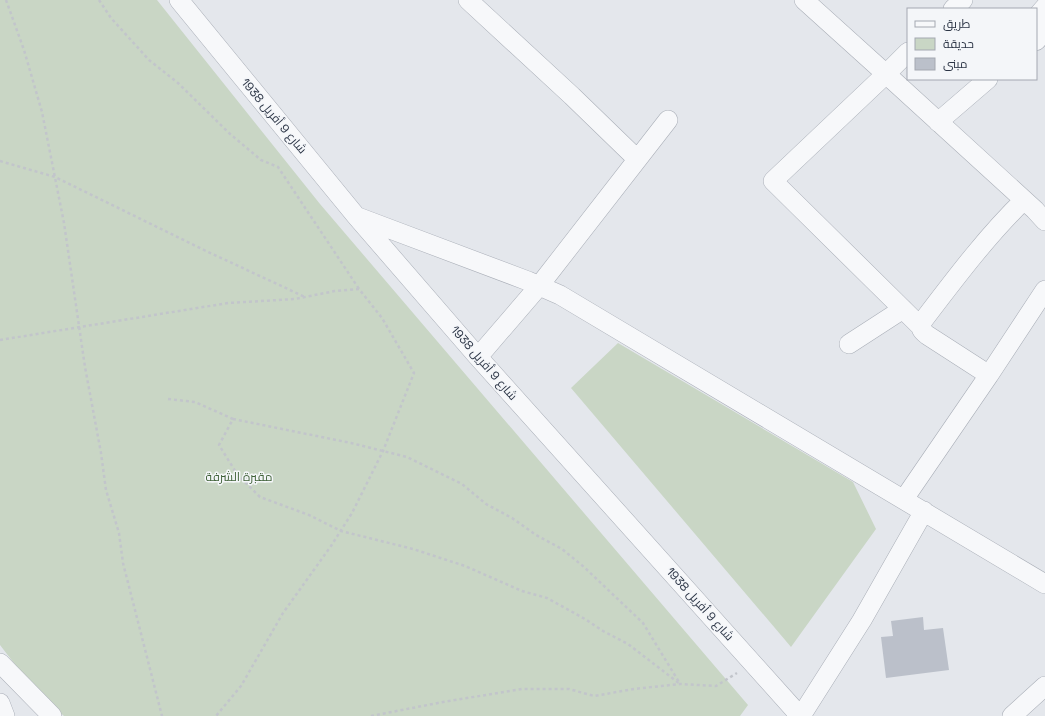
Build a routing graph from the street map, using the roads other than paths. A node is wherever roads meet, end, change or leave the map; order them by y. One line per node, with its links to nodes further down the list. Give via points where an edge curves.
1 (179, 0): 17 (street, شارع 9 أفريل 1938)
2 (468, 0): 15 (street)
3 (804, 0): 11 (street)
4 (963, 0): 6 (street)
5 (1045, 7): 8 (street)
6 (954, 8)
7 (1037, 18): 9 (street, via 1044,32)
8 (1037, 18)
9 (1037, 40)
10 (907, 53): 11 (street)
11 (886, 74): 14 (street); 20 (street, via 773,181)
12 (987, 80): 14 (street)
13 (668, 120): 15 (street)
14 (938, 122): 16 (street)
15 (637, 159): 18 (street)
16 (1037, 208): 21 (street, via 1011,211)
17 (356, 216): 18 (street); 23 (street, شارع 9 أفريل 1938)
18 (539, 286): 23 (street); 25 (street, via 560,295)
19 (1045, 290): 24 (street)
20 (903, 309): 21 (street); 22 (street)
21 (920, 326): 24 (street, via 927,335)
22 (849, 344)
23 (478, 357): 33 (street, شارع 9 أفريل 1938)
24 (989, 375): 25 (street)
25 (904, 500): 26 (street)
26 (924, 511): 27 (street); 33 (street, via 862,620)
27 (1045, 584)
28 (0, 663): 32 (street)
29 (1045, 686): 34 (street)
30 (0, 703): 31 (street)
31 (5, 716)
32 (52, 716)
33 (800, 716)
34 (1012, 716)

